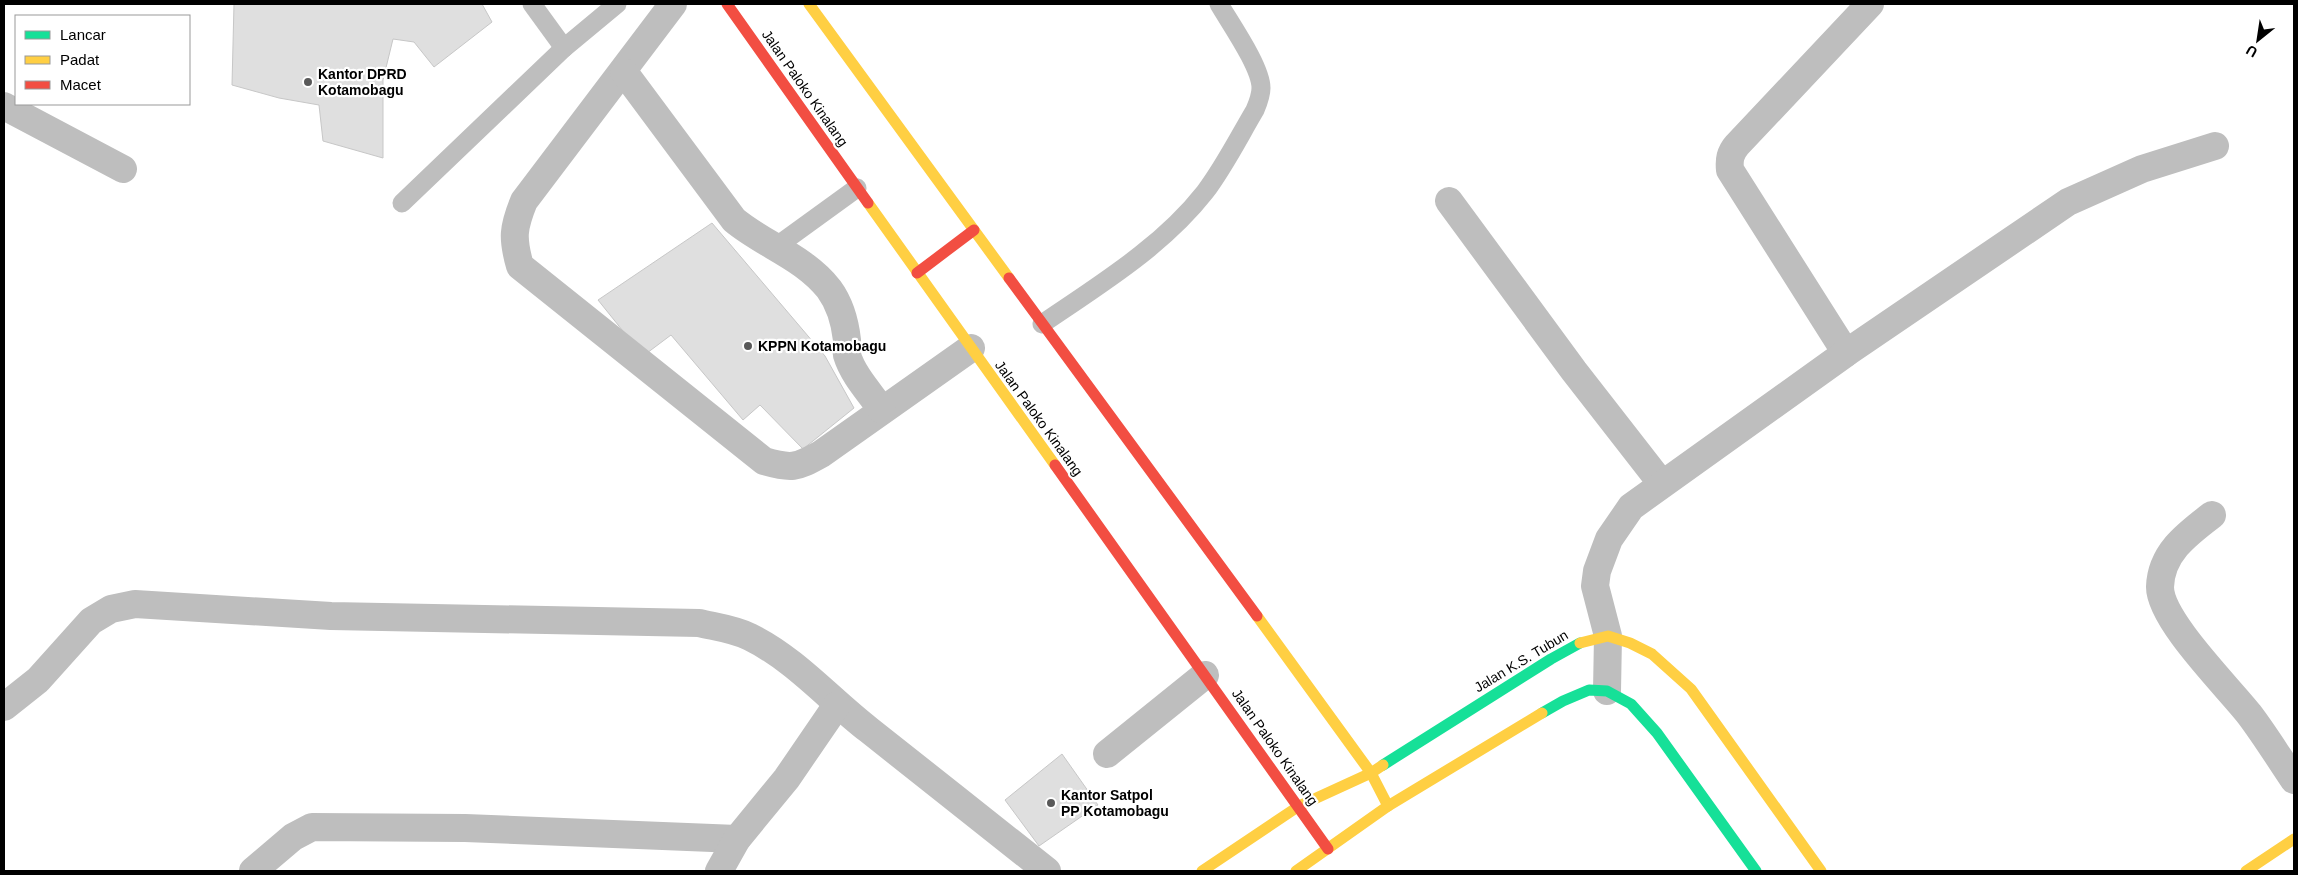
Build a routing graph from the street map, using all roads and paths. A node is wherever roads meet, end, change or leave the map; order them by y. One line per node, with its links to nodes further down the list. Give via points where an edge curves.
1 (532, 4): 8 (lane)
2 (617, 4): 8 (lane)
3 (673, 4): 9 (street)
4 (727, 4): 13 (main road, Jalan Paloko Kinalang)
5 (809, 4): 16 (main road)
6 (1219, 4): 19 (lane, via 1257,71 1262,86 1254,110 1205,192 1174,226)
7 (1870, 4): 21 (street, via 1736,145 1730,162 1730,170)
8 (564, 48): 15 (lane)
9 (624, 72): 17 (street, via 734,220 753,235); 22 (street, via 524,201 514,226 520,266 764,461 785,468 798,467)
10 (4, 106): 12 (street)
11 (2215, 146): 21 (street, via 2142,169 2068,202)
12 (123, 169)
13 (858, 188): 17 (lane); 18 (main road, Jalan Paloko Kinalang)
14 (1449, 201): 23 (street)
15 (402, 203)
16 (974, 230): 18 (main road); 19 (main road)
17 (777, 246): 22 (street, via 815,273 830,290 840,309 852,368)
18 (917, 273): 20 (main road, Jalan Paloko Kinalang)
19 (1042, 324): 31 (main road)
20 (971, 348): 22 (street); 26 (main road, Jalan Paloko Kinalang)
21 (1846, 353): 23 (street)
22 (882, 410)
23 (1662, 484): 25 (street, via 1631,507 1609,539 1596,570 1595,586)
24 (2212, 515): 32 (street, via 2173,548 2162,570 2162,598 2178,627 2249,714)
25 (1608, 636): 27 (street); 31 (main road, Jalan K.S. Tubun, via 1578,643 1550,658); 44 (main road, via 1652,654 1691,688)
26 (1205, 675): 30 (street); 33 (main road, Jalan Paloko Kinalang)
27 (1607, 691): 34 (main road, via 1589,690 1564,702); 43 (main road, via 1631,704 1657,733)
28 (837, 705): 29 (street, via 772,650 749,637 699,623 331,616 135,604 111,608 91,621 38,680); 36 (street, via 788,778); 40 (street)
29 (4, 707)
30 (1107, 754)
31 (1372, 772): 33 (main road, Jalan K.S. Tubun); 34 (main road)
32 (2294, 780)
33 (1299, 806): 37 (main road, Jalan Paloko Kinalang); 41 (main road, Jalan K.S. Tubun)
34 (1388, 806): 37 (main road)
35 (2294, 839): 45 (main road)
36 (737, 840): 38 (street, via 465,828 312,827 293,837); 39 (street)
37 (1328, 849): 42 (main road)
38 (253, 871)
39 (719, 871)
40 (1047, 871)
41 (1202, 871)
42 (1296, 871)
43 (1756, 871)
44 (1821, 871)
45 (2246, 871)

